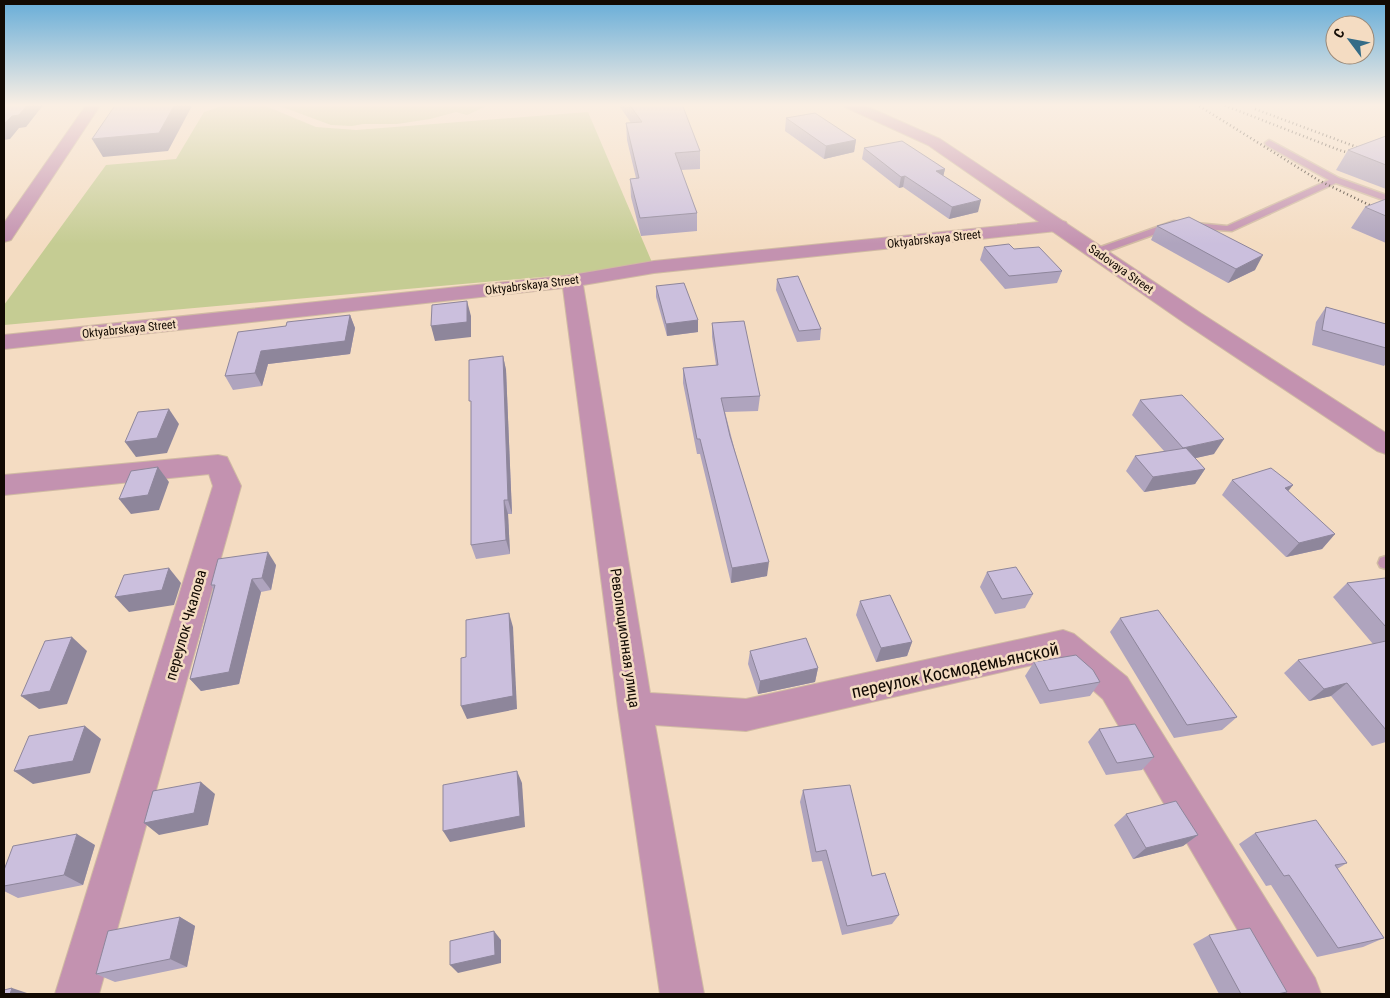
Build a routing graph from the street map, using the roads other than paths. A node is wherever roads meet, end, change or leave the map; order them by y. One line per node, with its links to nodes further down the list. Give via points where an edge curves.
1 (62, 151): 7 (street)
2 (947, 151): 6 (street, Sadovaya Street)
3 (1283, 151): 4 (lane)
4 (1336, 180): 5 (lane); 8 (lane, via 1228,229 1174,224)
5 (1386, 198)
6 (1059, 226): 8 (street, Sadovaya Street); 9 (street, Oktyabrskaya Street, via 654,267)
7 (4, 236)
8 (1096, 252): 11 (street, Sadovaya Street)
9 (572, 281): 10 (street, Oktyabrskaya Street); 13 (street, Революционная улица)
10 (4, 342)
11 (1386, 445)
12 (4, 485): 14 (street, переулок Чкалова, via 218,464 227,486)
13 (635, 708): 15 (street, Революционная улица); 16 (street, переулок Космодемьянской, via 746,715 1063,644 1115,688)
14 (77, 994)
15 (682, 994)
16 (1299, 994)

